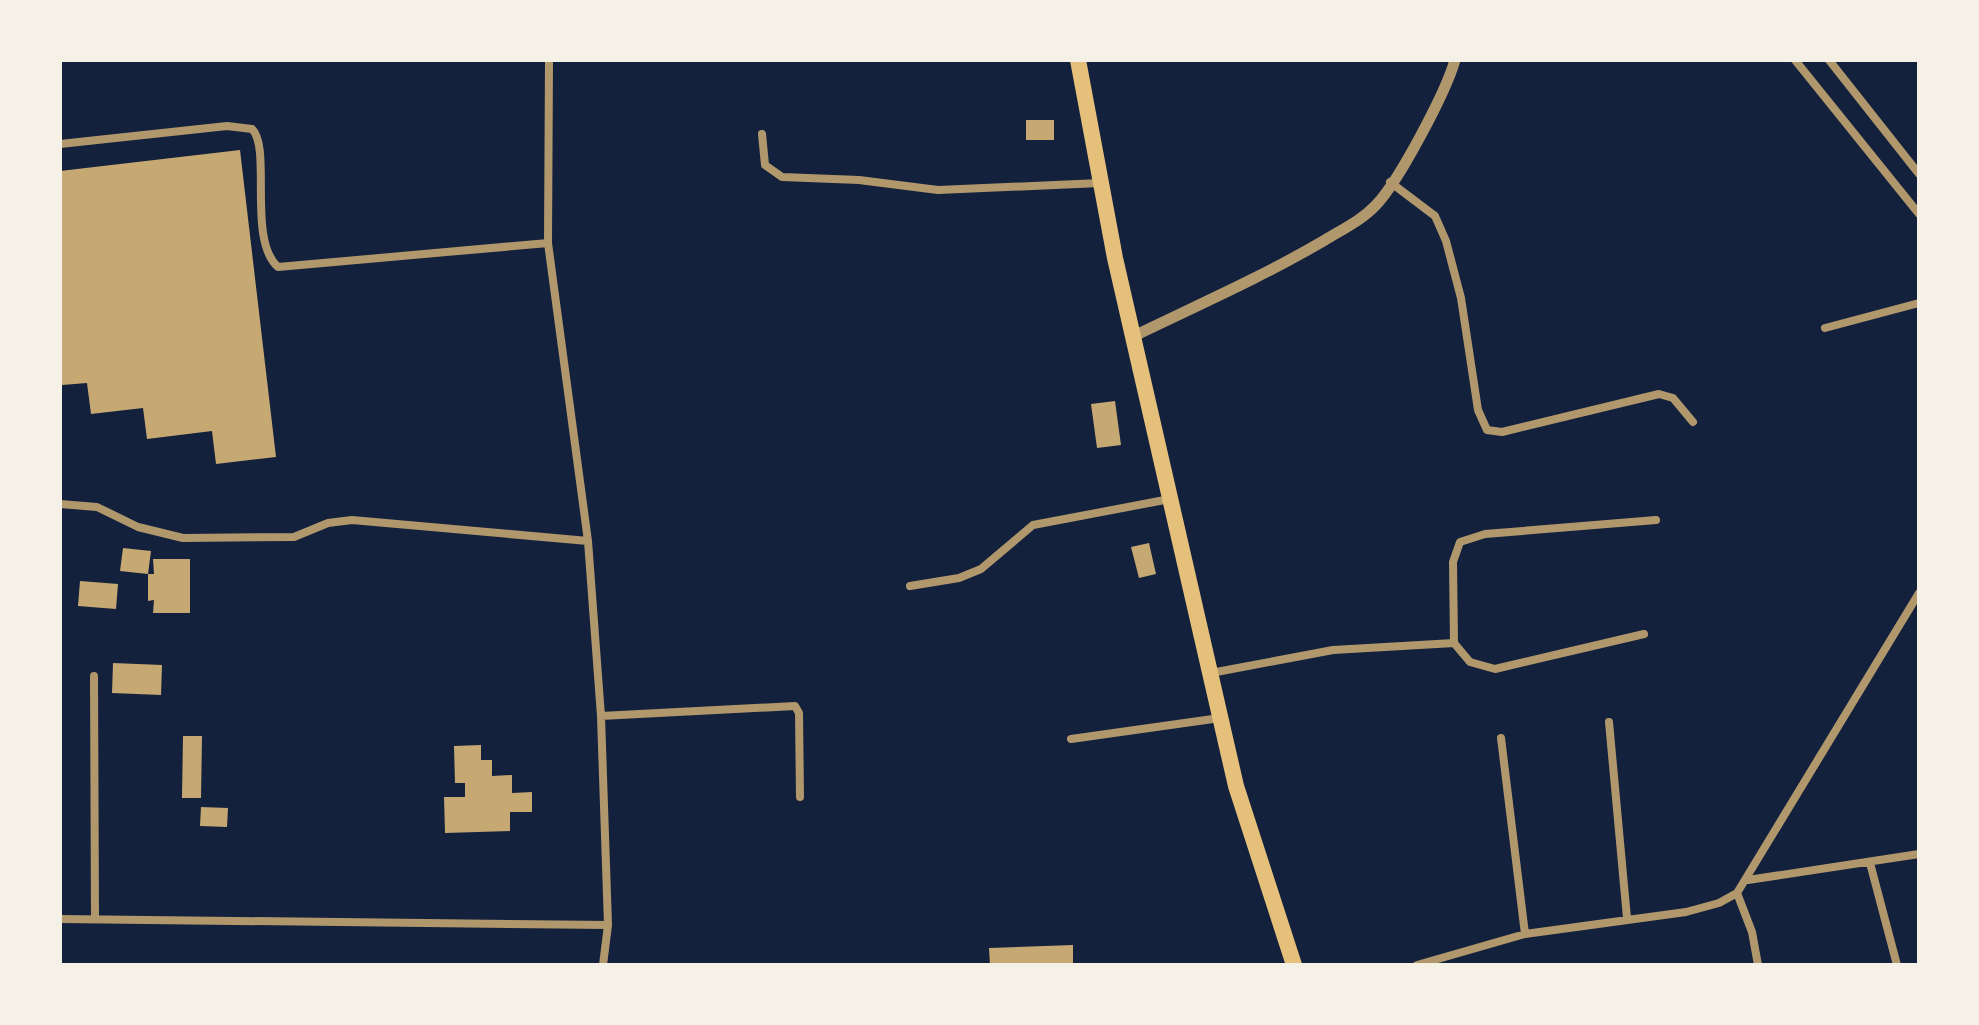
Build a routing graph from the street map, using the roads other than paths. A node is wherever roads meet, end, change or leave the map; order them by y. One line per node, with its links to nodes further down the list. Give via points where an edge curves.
1 (549, 60): 12 (street)
2 (1078, 60): 10 (highway)
3 (1455, 60): 9 (street)
4 (1795, 60): 11 (street)
5 (1830, 60): 8 (street)
6 (762, 134): 10 (street, via 765,165 782,177 938,190)
7 (60, 144): 12 (street, via 227,126 252,129 258,139 267,251 278,267)
8 (1919, 174)
9 (1390, 182): 15 (street, via 1378,203 1298,256); 16 (street, via 1435,216 1446,241 1461,298 1478,410 1487,430 1502,432 1659,394 1673,398)
10 (1101, 183): 15 (highway)
11 (1919, 214)
12 (548, 243): 20 (street)
13 (1919, 303): 14 (street)
14 (1825, 328)
15 (1134, 336): 17 (highway)
16 (1693, 422)
17 (1171, 499): 21 (street, via 1033,525 981,569); 25 (highway)
18 (60, 504): 20 (street, via 97,507 138,527 183,538 294,537 352,520)
19 (1656, 520): 24 (street, via 1485,534 1460,542 1453,562)
20 (588, 541): 27 (street)
21 (910, 586)
22 (1919, 593): 35 (street)
23 (1644, 634): 24 (street, via 1495,669 1470,662)
24 (1454, 643): 25 (street, via 1333,650)
25 (1210, 673): 28 (highway)
26 (94, 676): 39 (street)
27 (601, 716): 32 (street, via 795,706); 40 (street)
28 (1221, 718): 31 (street); 43 (highway, via 1236,786)
29 (1609, 722): 37 (street)
30 (1501, 738): 41 (street)
31 (1071, 739)
32 (800, 797)
33 (1919, 854): 34 (street)
34 (1870, 863): 35 (street); 46 (street)
35 (1748, 880): 36 (street)
36 (1737, 893): 37 (street, via 1686,912); 45 (street)
37 (1627, 918): 41 (street)
38 (60, 919): 39 (street)
39 (95, 919): 40 (street)
40 (608, 925): 42 (street)
41 (1525, 934): 44 (street)
42 (603, 965)
43 (1294, 965)
44 (1417, 965)
45 (1758, 965)
46 (1897, 965)

